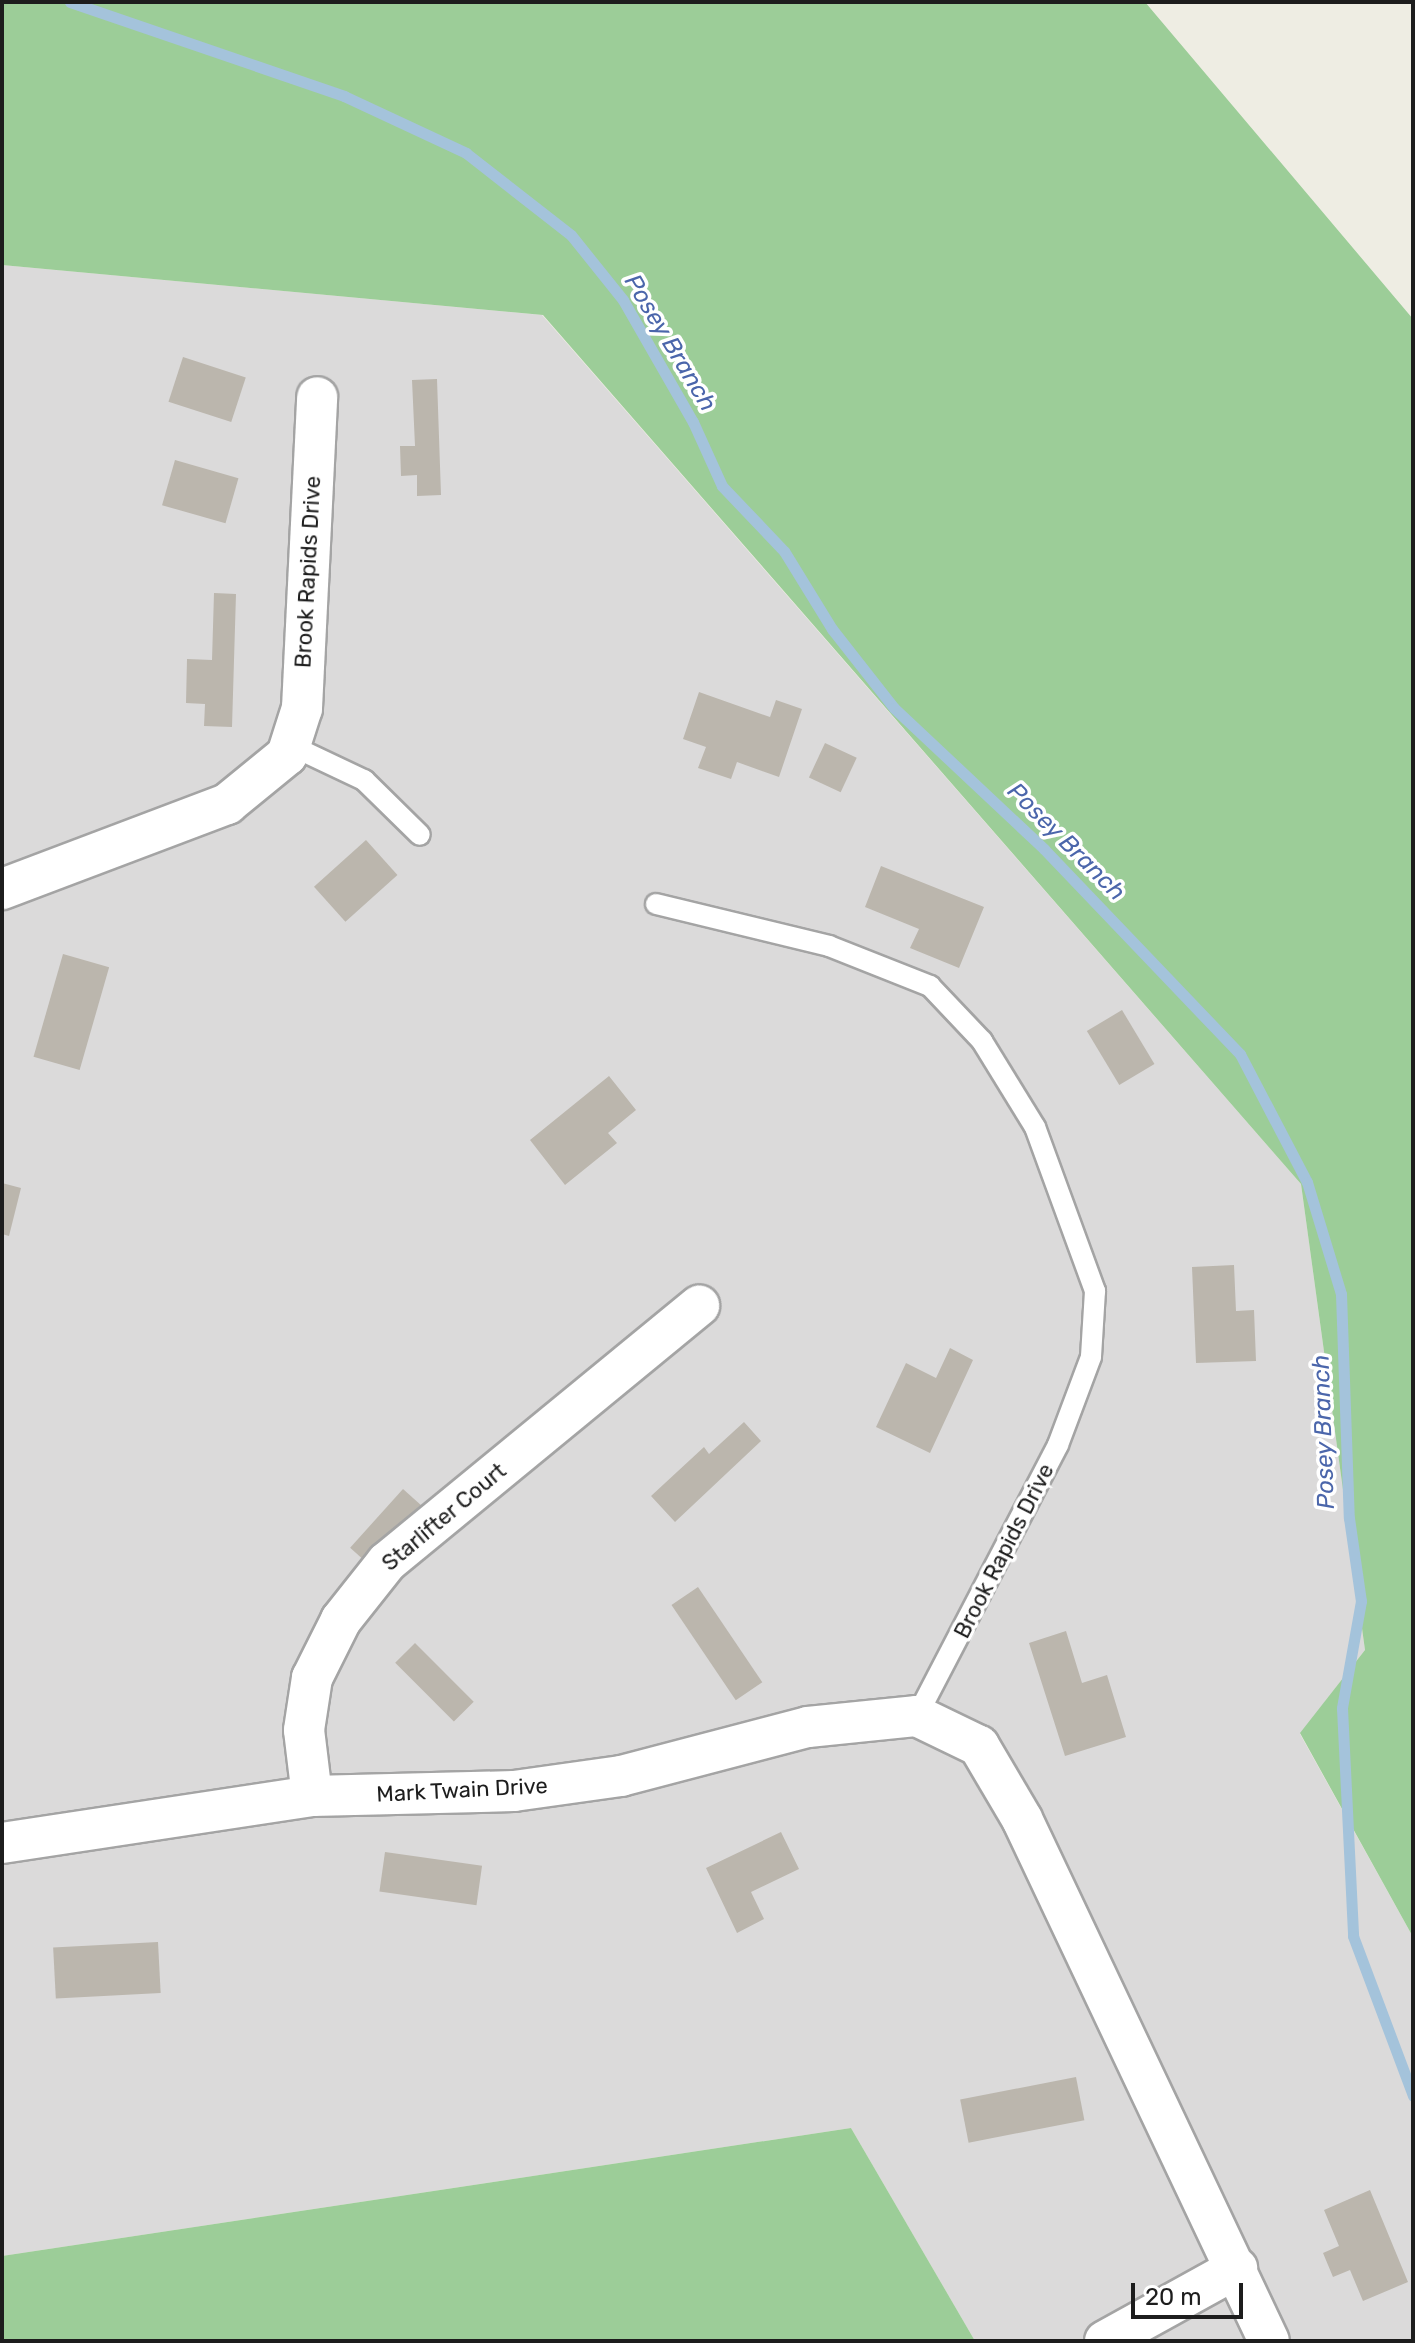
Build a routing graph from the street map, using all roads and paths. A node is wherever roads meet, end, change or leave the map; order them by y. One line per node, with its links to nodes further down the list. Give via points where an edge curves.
1 (317, 397): 2 (street, Brook Rapids Drive, via 302,708)
2 (292, 746): 3 (lane, via 364,780); 4 (street, Brook Rapids Drive, via 269,775 227,804)
3 (420, 835)
4 (2, 889)
5 (656, 904): 7 (lane, Brook Rapids Drive, via 829,946 930,986 982,1041 1035,1127 1095,1291 1091,1357 1058,1445)
6 (699, 1306): 8 (street, Starlifter Court, via 387,1562 341,1620 312,1678 304,1730)
7 (917, 1716): 8 (street, Mark Twain Drive, via 808,1727 621,1776 514,1791); 10 (street, via 979,1746 1022,1819)
8 (312, 1796): 9 (street, Mark Twain Drive)
9 (2, 1843)
10 (1237, 2268): 11 (street); 12 (street)
11 (1105, 2341)
12 (1269, 2341)

